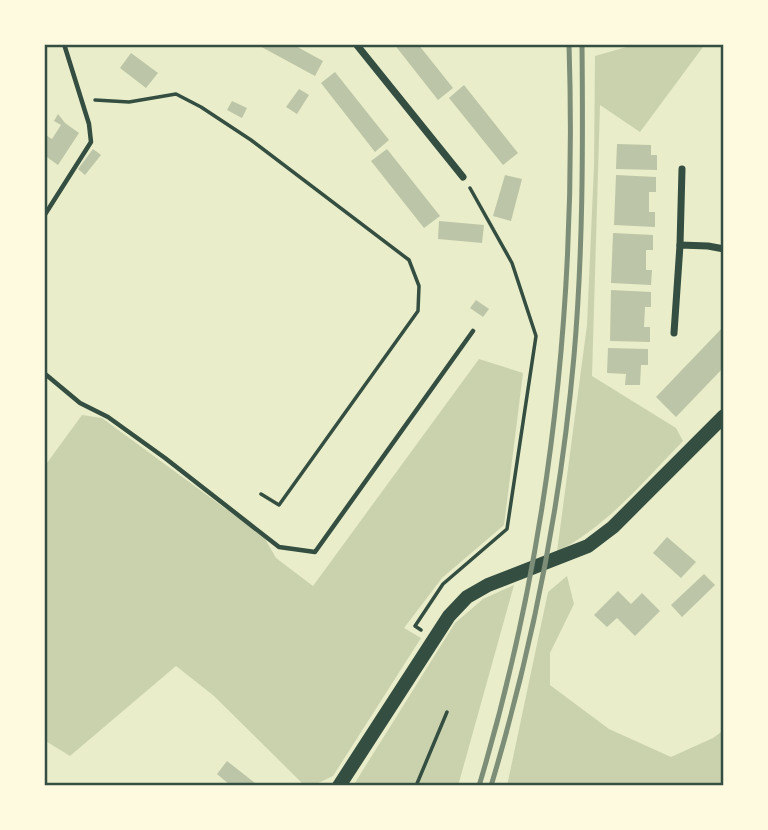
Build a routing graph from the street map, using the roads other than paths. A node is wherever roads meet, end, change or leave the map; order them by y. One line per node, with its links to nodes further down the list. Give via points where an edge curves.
1 (64, 44): 5 (lane, via 89,124 90,142)
2 (356, 44): 4 (street)
3 (682, 169): 6 (street)
4 (463, 177)
5 (44, 215)
6 (680, 245): 7 (street); 9 (street)
7 (724, 249)
8 (473, 331): 10 (lane, via 315,552 279,547 156,451 108,416 80,403)
9 (674, 332)
10 (44, 373)
11 (724, 416): 12 (main road, via 613,527 588,546 467,597 449,616)
12 (339, 786)

